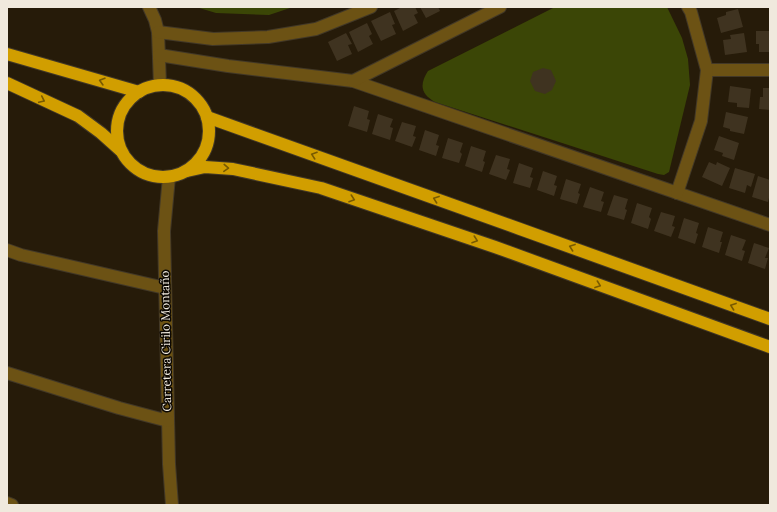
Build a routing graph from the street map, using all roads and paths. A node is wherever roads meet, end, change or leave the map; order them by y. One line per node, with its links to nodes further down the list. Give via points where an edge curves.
1 (149, 7): 5 (street)
2 (371, 7): 5 (street, via 316,30 268,37 213,39)
3 (500, 7): 10 (street)
4 (688, 7): 8 (street)
5 (158, 32): 7 (street)
6 (7, 54): 13 (highway, one-way to 6)
7 (159, 55): 10 (street); 12 (street)
8 (706, 70): 9 (street); 18 (street, via 701,121)
9 (770, 70)
10 (353, 81): 18 (street)
11 (7, 83): 15 (highway, one-way to 15, via 78,116)
12 (160, 85): 13 (highway); 14 (highway, via 175,87 189,93 200,103)
13 (139, 92): 15 (highway, via 132,96 123,108 118,123 117,138)
14 (207, 117): 16 (highway, via 209,132 206,147 199,161); 22 (highway, one-way to 14)
15 (122, 152): 17 (highway, via 131,164 144,173)
16 (188, 171): 17 (highway); 23 (highway, one-way to 23, via 205,167 233,169 321,188 495,247)
17 (169, 177): 21 (street, Carretera Cirilo Montaño, via 164,230)
18 (677, 193): 19 (street)
19 (770, 225)
20 (7, 250): 21 (street)
21 (165, 288): 25 (street, Carretera Cirilo Montaño)
22 (770, 320)
23 (770, 347)
24 (7, 372): 25 (street)
25 (168, 421): 28 (street, Carretera Cirilo Montaño)
26 (7, 503): 27 (street)
27 (12, 505)
28 (172, 505)

